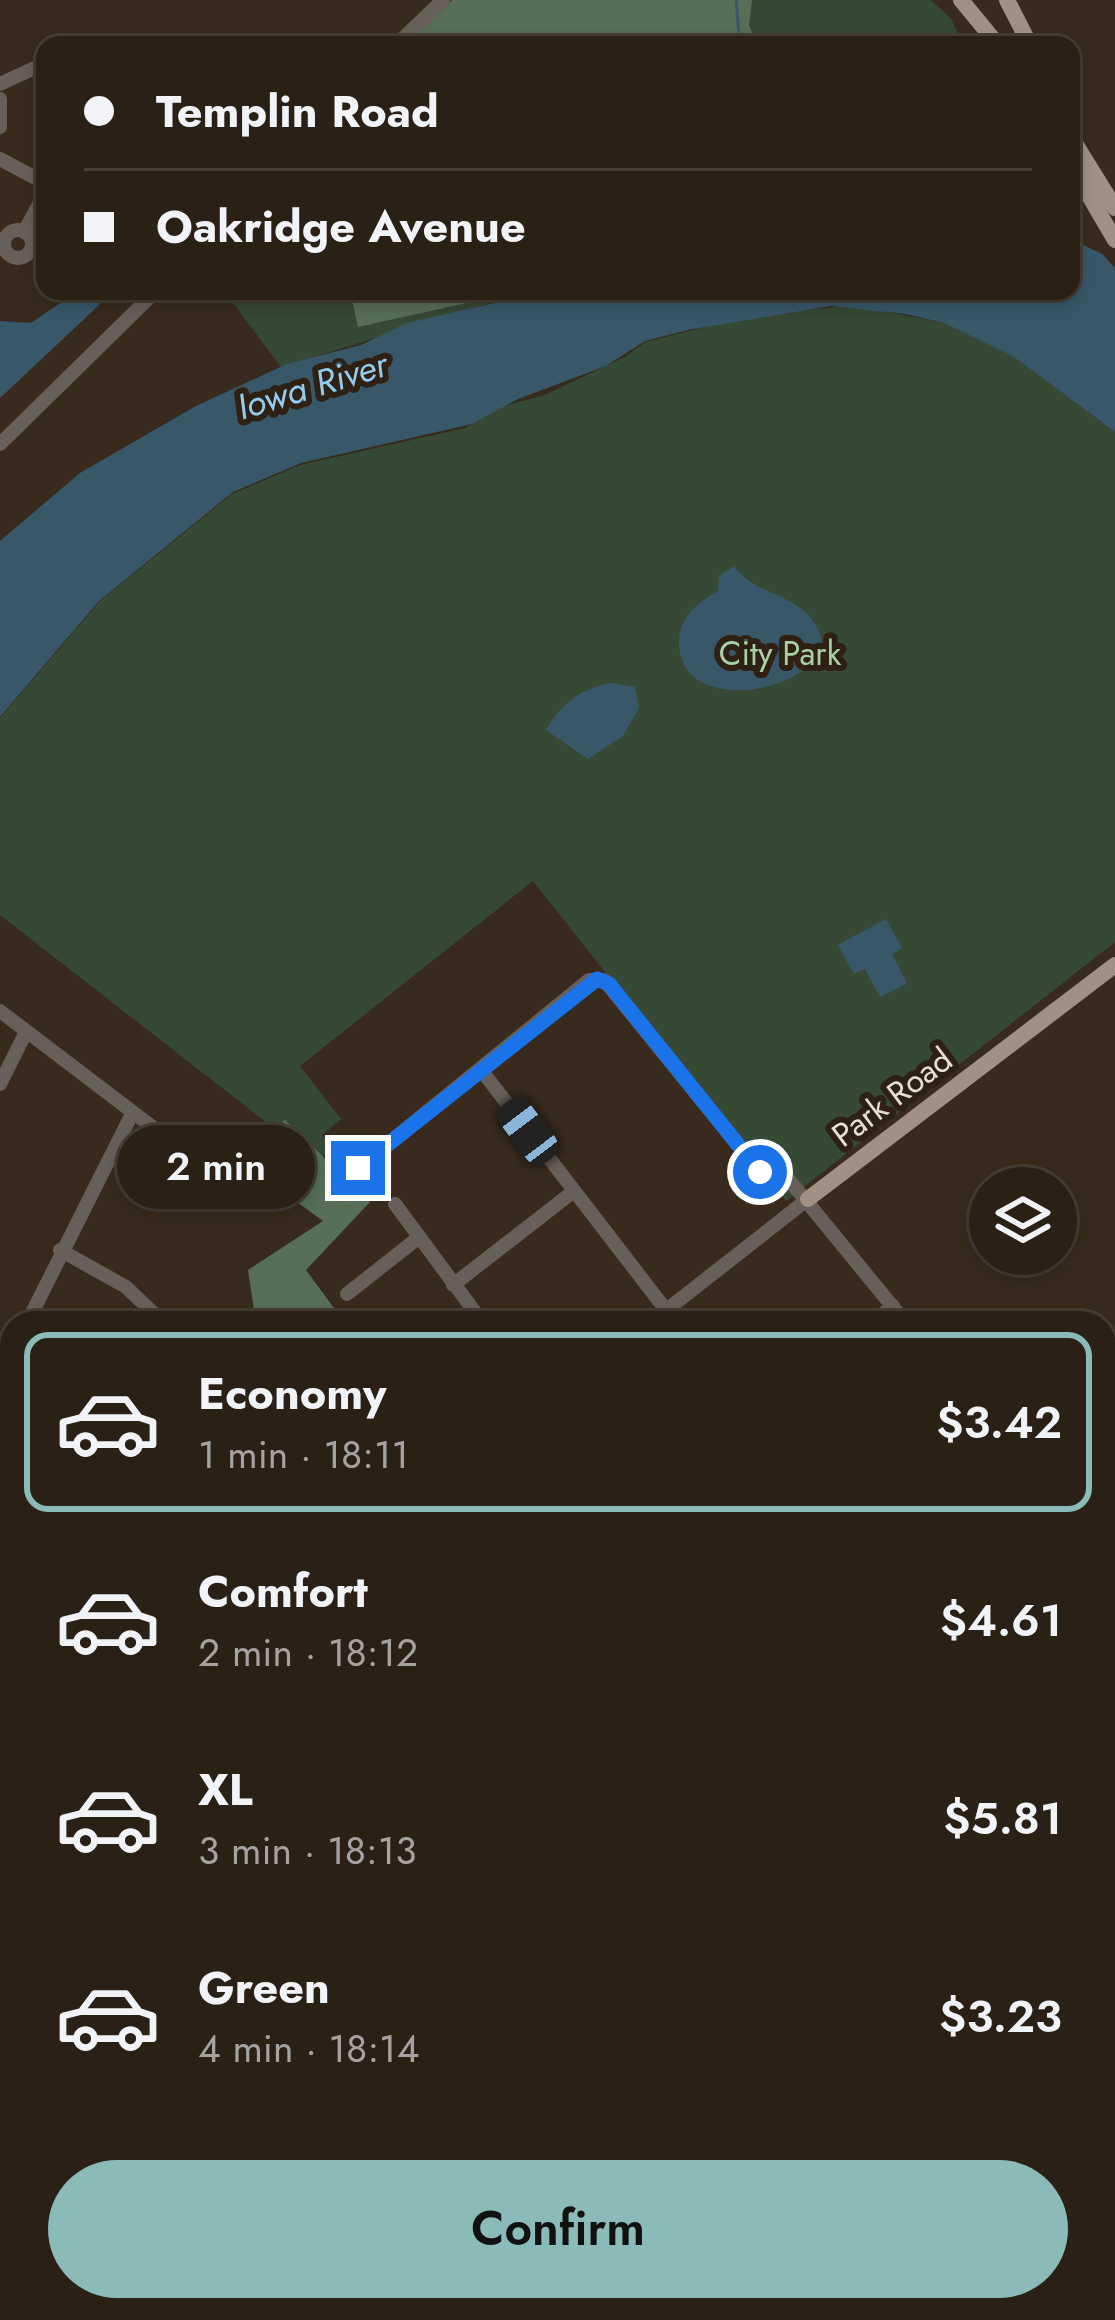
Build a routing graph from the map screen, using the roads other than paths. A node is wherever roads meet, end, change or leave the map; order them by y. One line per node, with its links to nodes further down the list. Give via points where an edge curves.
1 (443, 0): 4 (street)
2 (961, 0): 5 (main road)
3 (1007, 0): 6 (main road)
4 (405, 36)
5 (991, 36)
6 (1025, 36)
7 (36, 64): 8 (street)
8 (0, 84)
9 (0, 98): 10 (street)
10 (0, 127)
11 (1080, 152): 15 (main road)
12 (0, 159): 13 (street)
13 (36, 178)
14 (1080, 180): 18 (main road)
15 (1115, 208)
16 (36, 210): 17 (street)
17 (24, 232)
18 (1115, 240)
19 (147, 300): 20 (street)
20 (0, 444)
21 (1115, 965): 30 (main road, Park Road)
22 (0, 1012): 23 (street)
23 (26, 1032): 25 (street); 26 (street)
24 (482, 1072): 27 (street); 28 (street); 30 (street, via 590,980 609,984 760,1172 785,1175)
25 (0, 1084)
26 (132, 1114): 29 (street); 33 (street)
27 (358, 1168)
28 (574, 1191): 34 (street); 37 (street)
29 (243, 1196)
30 (808, 1199): 36 (street); 37 (street, Park Road)
31 (394, 1204): 32 (street)
32 (418, 1238): 34 (street); 35 (street)
33 (60, 1250): 38 (street); 39 (street, via 116,1280)
34 (453, 1285): 40 (street)
35 (347, 1294)
36 (892, 1306): 41 (street); 42 (street)
37 (666, 1310)
38 (32, 1311)
39 (151, 1311)
40 (474, 1311)
41 (886, 1311)
42 (896, 1311)

